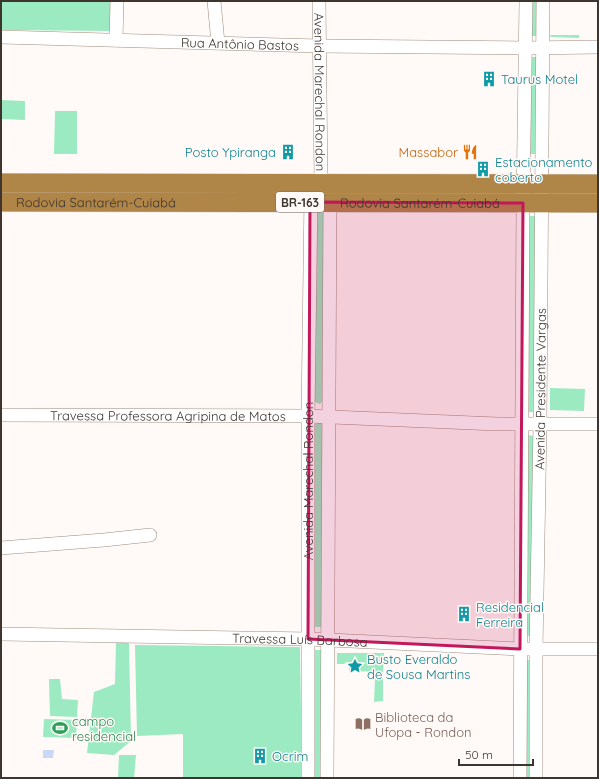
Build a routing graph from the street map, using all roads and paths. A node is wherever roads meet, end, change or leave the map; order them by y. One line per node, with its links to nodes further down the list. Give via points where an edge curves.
1 (117, 1): 7 (street)
2 (214, 1): 8 (street)
3 (319, 1): 9 (street, Avenida Marechal Rondon)
4 (526, 1): 11 (street, Avenida Presidente Vargas)
5 (543, 1): 12 (street, Avenida Presidente Vargas)
6 (1, 37): 7 (street, Rua Antônio Bastos)
7 (116, 40): 8 (street, Rua Antônio Bastos)
8 (218, 43): 9 (street, Rua Antônio Bastos)
9 (320, 46): 11 (street, Rua Antônio Bastos); 16 (street, Avenida Marechal Rondon)
10 (598, 47): 12 (street, Rua Antônio Bastos)
11 (526, 48): 12 (street, Rua Antônio Bastos); 14 (street, Avenida Presidente Vargas)
12 (543, 48): 14 (street, Avenida Presidente Vargas)
13 (1, 183): 16 (highway, Rodovia Santarém-Cuiabá / BR-163)
14 (533, 184): 15 (highway, Rodovia Santarém-Cuiabá / BR-163); 16 (highway, Rodovia Santarém-Cuiabá / BR-163); 19 (street, Avenida Presidente Vargas); 19 (street, Avenida Presidente Vargas)
15 (598, 184)
16 (323, 188): 18 (highway, Rodovia Santarém-Cuiabá / BR-163); 19 (highway, Rodovia Santarém-Cuiabá / BR-163); 23 (street, Avenida Marechal Rondon)
17 (1, 202): 18 (highway, Rodovia Santarém-Cuiabá / BR-163)
18 (310, 202): 22 (street, Avenida Marechal Rondon)
19 (532, 203): 20 (highway, Rodovia Santarém-Cuiabá / BR-163); 24 (street, Avenida Presidente Vargas); 26 (street, Avenida Presidente Vargas)
20 (598, 203)
21 (1, 415): 22 (street, Travessa Professora Agripina de Matos)
22 (308, 416): 23 (street, Travessa Professora Agripina de Matos); 30 (street, Avenida Marechal Rondon)
23 (328, 416): 24 (street, Travessa Professora Agripina de Matos); 31 (street, Avenida Marechal Rondon)
24 (523, 424): 26 (street, Travessa Professora Agripina de Matos); 33 (street, Avenida Presidente Vargas)
25 (598, 424): 26 (street, Travessa Professora Agripina de Matos)
26 (540, 425): 34 (street, Avenida Presidente Vargas)
27 (150, 535): 28 (street)
28 (1, 548)
29 (1, 634): 30 (street, Travessa Luís Barbosa)
30 (308, 639): 31 (street, Travessa Luís Barbosa); 35 (street, Avenida Marechal Rondon)
31 (327, 640): 33 (street, Travessa Luís Barbosa); 36 (street, Avenida Marechal Rondon)
32 (598, 649): 34 (street, Travessa Luís Barbosa)
33 (520, 650): 34 (street, Travessa Luís Barbosa); 37 (street, Avenida Presidente Vargas)
34 (536, 650): 38 (street, Avenida Presidente Vargas)
35 (308, 778)
36 (327, 778)
37 (520, 778)
38 (536, 778)

